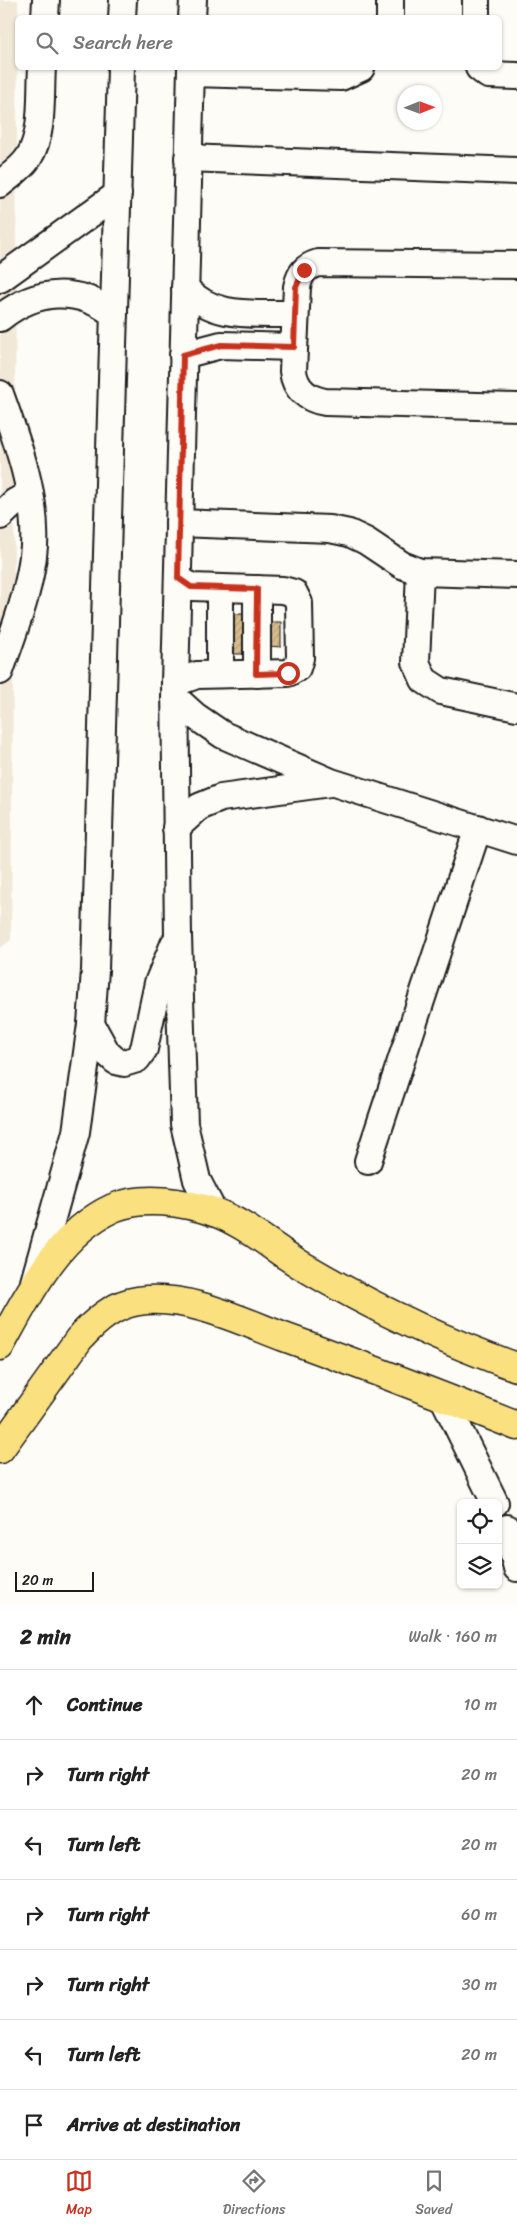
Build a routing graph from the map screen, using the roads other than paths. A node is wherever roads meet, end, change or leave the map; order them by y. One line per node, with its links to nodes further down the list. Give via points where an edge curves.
1 (46, 0): 6 (street)
2 (123, 0): 7 (street)
3 (192, 0): 8 (street)
4 (390, 0): 9 (street)
5 (476, 0): 10 (street)
6 (45, 15)
7 (122, 15)
8 (192, 15)
9 (390, 15)
10 (476, 15)
11 (42, 70): 19 (street, via 34,147 21,167)
12 (121, 70): 20 (street)
13 (191, 70): 14 (street, via 341,77); 17 (street)
14 (358, 70)
15 (482, 70): 16 (street, via 488,75)
16 (517, 76)
17 (188, 158): 18 (street); 23 (street)
18 (517, 170)
19 (0, 184)
20 (118, 194): 22 (street); 24 (street)
21 (517, 265): 25 (street, via 318,263 299,277)
22 (0, 279)
23 (185, 288): 25 (street, via 200,302 218,310); 28 (street)
24 (114, 314): 26 (street, via 88,299 56,294 39,296 19,304); 51 (street, via 98,922)
25 (295, 314): 27 (street)
26 (0, 318)
27 (294, 347): 28 (street, via 221,345); 30 (street, via 294,381 300,390 316,401)
28 (183, 355): 34 (street)
29 (0, 394): 31 (street)
30 (517, 407)
31 (9, 456): 32 (street)
32 (30, 494): 33 (street, via 14,502); 40 (street, via 34,545 27,593)
33 (0, 516)
34 (179, 523): 35 (street, via 340,531 366,541 402,565); 37 (street)
35 (420, 572): 36 (street); 45 (street, via 416,662 424,680 441,691)
36 (517, 575)
37 (178, 578): 38 (street, via 191,587); 44 (street)
38 (220, 588): 39 (street); 42 (street)
39 (257, 589): 43 (street); 43 (street, via 289,591 298,598 300,658 297,668 288,673)
40 (6, 641): 41 (street)
41 (0, 671)
42 (220, 674): 43 (street); 44 (street, via 189,676)
43 (256, 674)
44 (175, 690): 46 (street, via 195,716 223,734); 47 (street)
45 (517, 707)
46 (330, 782): 47 (street, via 221,798 199,807); 48 (street)
47 (176, 828): 50 (street)
48 (478, 828): 49 (street); 52 (street)
49 (517, 841)
50 (178, 936): 51 (street, via 158,983 144,1048 136,1059 124,1063 112,1058); 53 (street, via 184,1124 197,1180)
51 (91, 1024): 54 (street, via 76,1132)
52 (368, 1161)
53 (214, 1212): 54 (main road, via 145,1200 115,1207 89,1221 64,1246); 57 (main road, via 356,1295)
54 (33, 1286): 55 (main road)
55 (0, 1346)
56 (517, 1351): 57 (street)
57 (483, 1355): 58 (main road)
58 (517, 1367)
59 (443, 1397): 60 (main road); 61 (main road, via 206,1309 158,1300 138,1301 107,1314 79,1339); 62 (street)
60 (517, 1426)
61 (0, 1449)
62 (493, 1499)
63 (510, 1529): 64 (street)
64 (517, 1568)

